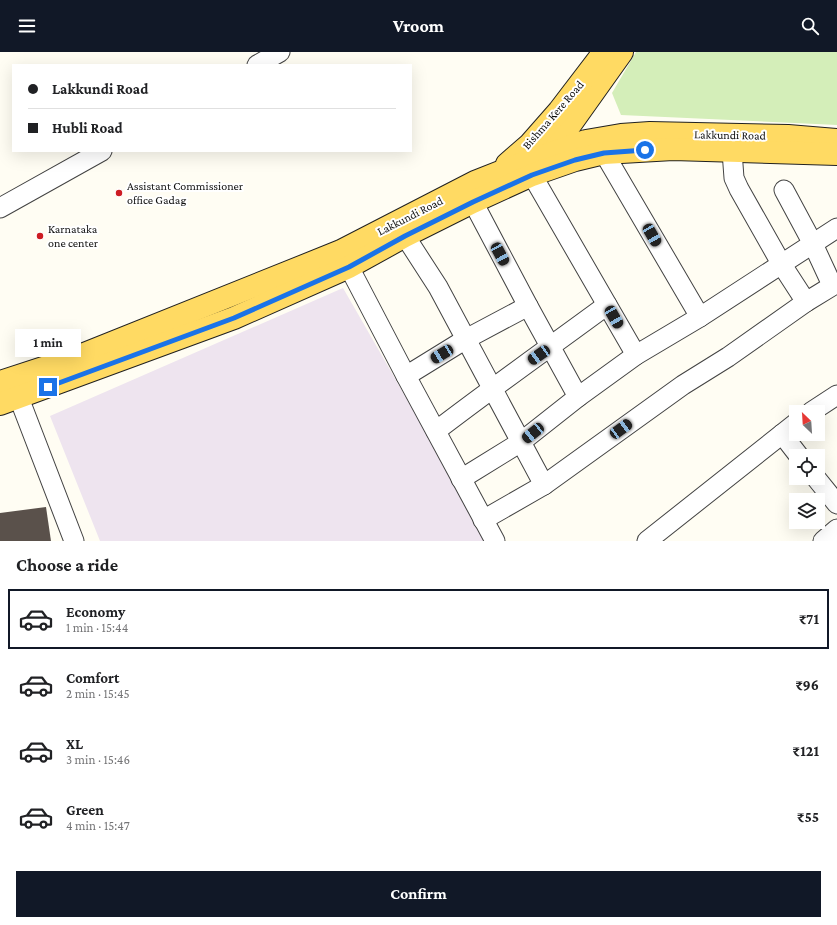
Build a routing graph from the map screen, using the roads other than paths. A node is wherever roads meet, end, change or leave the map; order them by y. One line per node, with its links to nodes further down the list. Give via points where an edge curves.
1 (280, 52): 4 (street)
2 (622, 52): 10 (main road)
3 (601, 53): 11 (main road, Bishma Kere Road, via 540,133)
4 (259, 64)
5 (837, 140): 10 (main road, Lakkundi Road, via 788,136 628,134 586,142)
6 (732, 151): 8 (main road, Lakkundi Road, via 673,149); 9 (main road, Lakkundi Road); 19 (street, via 734,178)
7 (100, 152): 15 (street)
8 (604, 153): 12 (main road, Lakkundi Road); 25 (street)
9 (837, 154)
10 (550, 155): 11 (main road, Lakkundi Road); 12 (main road)
11 (497, 173): 30 (main road, Lakkundi Road, via 341,251 77,357)
12 (532, 175): 14 (main road, Lakkundi Road); 23 (street)
13 (784, 190): 18 (street)
14 (473, 202): 17 (main road, Lakkundi Road); 24 (street)
15 (0, 208)
16 (837, 228): 18 (street)
17 (405, 236): 20 (main road, Lakkundi Road); 26 (street, via 438,287)
18 (813, 244): 19 (street); 21 (street)
19 (782, 265): 22 (street); 25 (street)
20 (349, 267): 29 (street); 34 (main road, Lakkundi Road, via 234,318)
21 (835, 284): 22 (street)
22 (806, 302): 40 (street, via 683,385)
23 (607, 304): 27 (street); 28 (street)
24 (528, 306): 26 (street); 27 (street)
25 (700, 317): 28 (street)
26 (466, 339): 29 (street); 31 (street)
27 (551, 347): 31 (street); 33 (street)
28 (636, 355): 33 (street)
29 (406, 376): 37 (street)
30 (0, 382)
31 (492, 388): 37 (street); 38 (street)
32 (837, 395): 35 (street)
33 (578, 397): 38 (street)
34 (9, 401): 45 (street)
35 (822, 405)
36 (789, 429): 47 (street)
37 (436, 431): 39 (street)
38 (522, 442): 39 (street); 40 (street)
39 (461, 478): 43 (street)
40 (544, 485): 43 (street)
41 (822, 485): 42 (street)
42 (837, 504)
43 (483, 520): 46 (street)
44 (837, 529): 48 (street)
45 (74, 541)
46 (495, 541)
47 (648, 541)
48 (823, 541)

